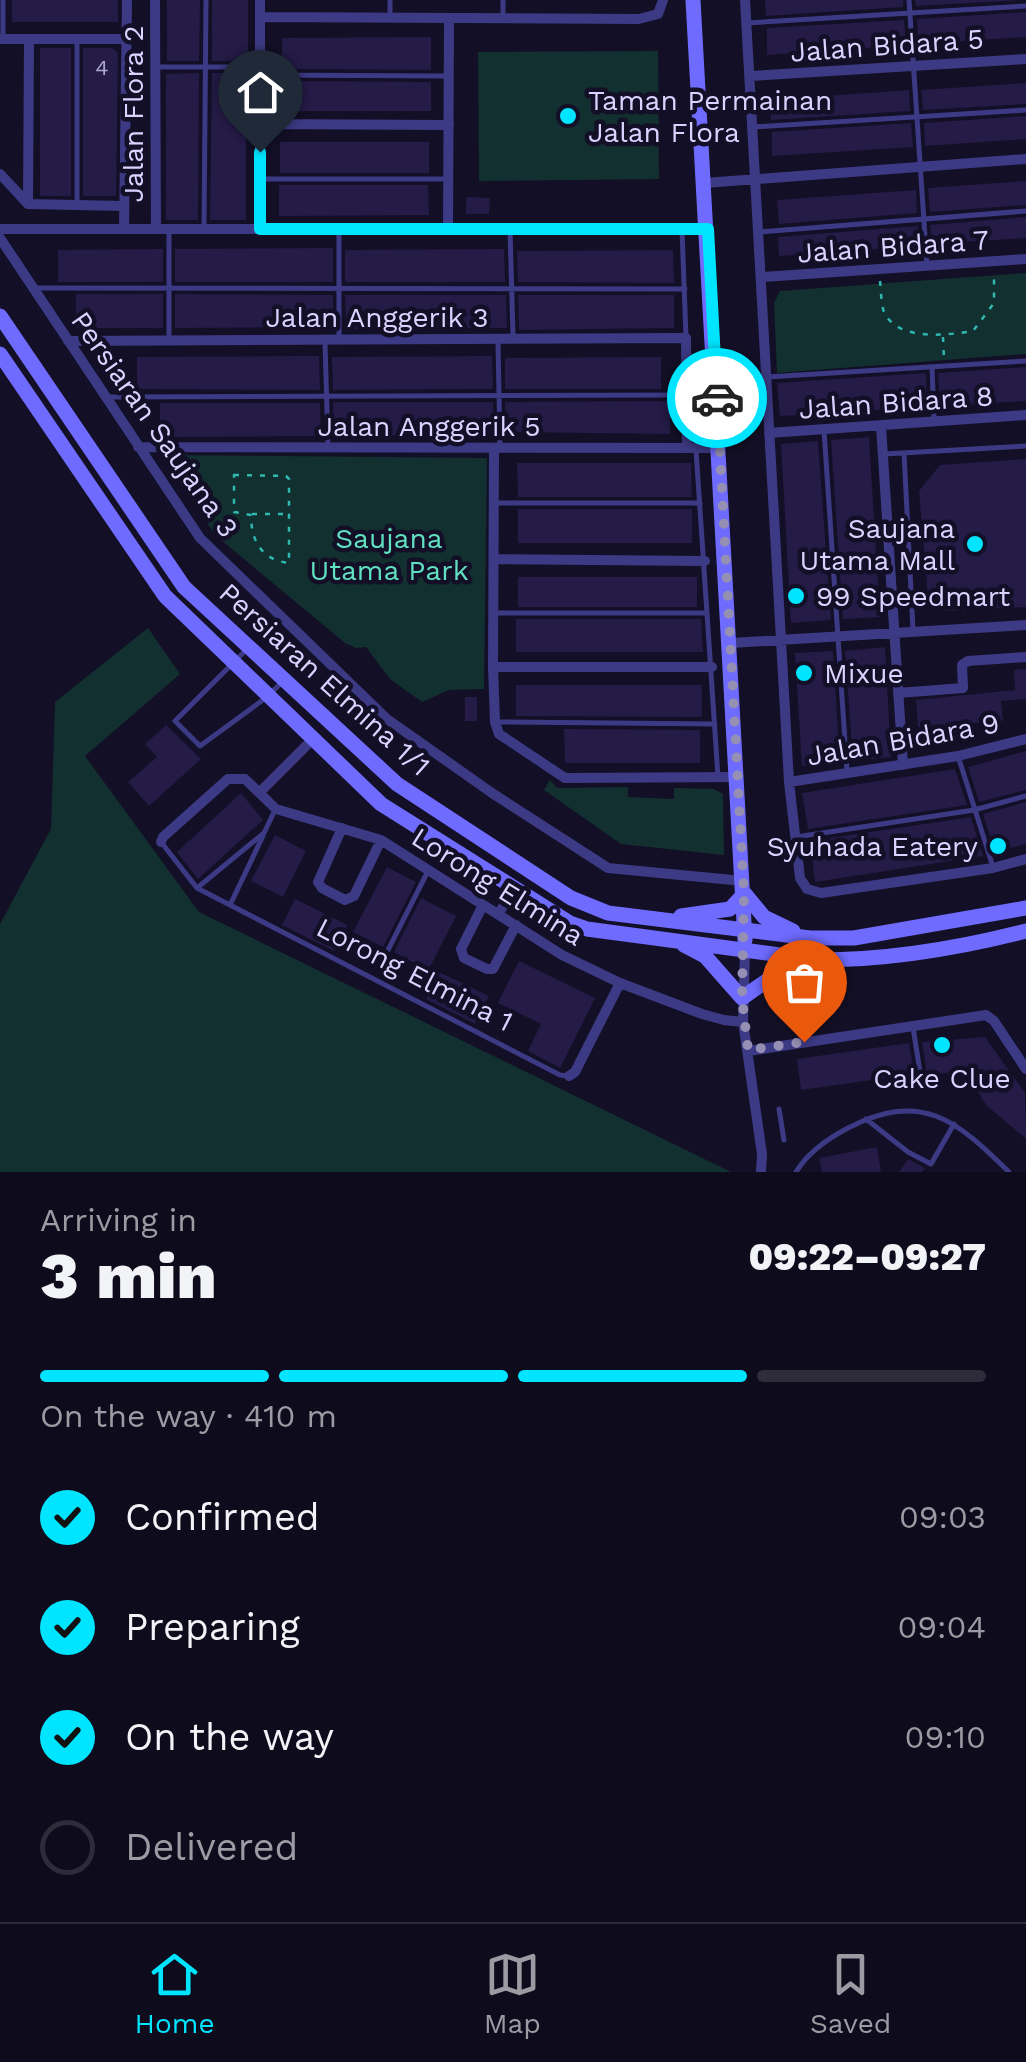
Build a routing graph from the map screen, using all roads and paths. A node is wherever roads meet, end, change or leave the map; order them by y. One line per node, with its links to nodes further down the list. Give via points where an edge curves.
1 (3, 0): 19 (lane)
2 (126, 0): 22 (street)
3 (155, 0): 25 (street, Jalan Flora 2)
4 (206, 0): 26 (lane)
5 (260, 0): 14 (street)
6 (390, 0): 15 (lane)
7 (503, 0): 17 (lane)
8 (663, 0): 17 (street, via 658,14 639,19)
9 (694, 0): 41 (main road)
10 (745, 0): 18 (street)
11 (910, 0): 13 (lane)
12 (1026, 6): 13 (lane)
13 (910, 15): 18 (lane); 24 (lane)
14 (260, 17): 15 (street); 27 (street)
15 (390, 19): 16 (street)
16 (449, 20): 17 (street); 28 (street)
17 (503, 20)
18 (747, 23): 29 (street)
19 (2, 39): 20 (street)
20 (29, 39): 21 (street); 42 (street)
21 (77, 39): 22 (street); 43 (lane)
22 (126, 39): 44 (street)
23 (1026, 59): 24 (street, Jalan Bidara 5)
24 (914, 66): 29 (street, Jalan Bidara 5); 31 (lane)
25 (156, 67): 26 (lane); 49 (street, Jalan Flora 2)
26 (206, 67): 27 (lane); 51 (lane)
27 (260, 71): 28 (lane); 32 (street)
28 (449, 76): 33 (street)
29 (750, 76): 34 (street)
30 (1026, 110): 31 (lane)
31 (917, 118): 34 (lane); 36 (lane)
32 (260, 124): 33 (street); 38 (street)
33 (449, 125): 39 (street)
34 (753, 127): 40 (street)
35 (1026, 158): 36 (street)
36 (921, 166): 40 (street); 46 (lane)
37 (0, 174): 42 (street)
38 (260, 179): 39 (lane); 52 (street)
39 (448, 179): 54 (street)
40 (757, 179): 41 (street); 58 (street)
41 (705, 183): 56 (main road)
42 (28, 204): 43 (street)
43 (77, 206): 44 (street)
44 (124, 206): 48 (street)
45 (1026, 211): 46 (lane)
46 (924, 220): 58 (lane); 62 (lane)
47 (0, 229): 48 (street)
48 (124, 229): 49 (street)
49 (156, 229): 50 (street)
50 (169, 229): 51 (street); 66 (lane)
51 (204, 229): 52 (street)
52 (260, 229): 53 (street)
53 (339, 229): 54 (street); 67 (lane)
54 (448, 229): 55 (street)
55 (510, 229): 57 (street); 68 (lane)
56 (708, 229): 57 (street); 96 (main road)
57 (682, 230): 69 (lane)
58 (760, 232): 64 (street)
59 (0, 238): 65 (street, Persiaran Saujana 3)
60 (1026, 259): 61 (street, Jalan Bidara 7)
61 (994, 261): 62 (street, Jalan Bidara 7); 71 (path, via 994,304 972,331)
62 (928, 266): 63 (street, Jalan Bidara 7)
63 (879, 269): 64 (street, Jalan Bidara 7); 71 (path, via 884,312 895,324)
64 (763, 277): 83 (street)
65 (33, 288): 66 (lane); 78 (street, Persiaran Saujana 3)
66 (169, 288): 67 (lane); 75 (lane)
67 (339, 288): 68 (lane); 77 (lane)
68 (512, 288): 69 (lane); 72 (lane)
69 (685, 288): 73 (lane)
70 (0, 316): 115 (main road, Persiaran Elmina 1/1, via 184,587)
71 (942, 336): 81 (path)
72 (513, 338): 73 (street, Jalan Anggerik 3); 74 (street, Jalan Anggerik 3)
73 (686, 338): 86 (street)
74 (498, 339): 77 (street, Jalan Anggerik 3); 85 (lane)
75 (169, 340): 76 (street, Jalan Anggerik 3); 78 (street, Jalan Anggerik 3)
76 (325, 340): 77 (street, Jalan Anggerik 3); 84 (lane)
77 (339, 340)
78 (68, 341): 87 (street, Persiaran Saujana 3)
79 (0, 354): 117 (main road, Persiaran Elmina 1/1, via 156,584)
80 (1026, 361): 81 (lane)
81 (944, 366): 82 (lane)
82 (932, 367): 83 (lane); 89 (lane)
83 (767, 377): 92 (street)
84 (326, 396): 85 (lane); 87 (lane); 97 (lane)
85 (499, 396): 86 (lane); 98 (lane)
86 (686, 396): 95 (street)
87 (105, 397): 94 (street, Persiaran Saujana 3)
88 (1026, 415): 89 (street, Jalan Bidara 8)
89 (934, 422): 90 (street, Jalan Bidara 8)
90 (880, 426): 91 (street, Jalan Bidara 8); 100 (street)
91 (824, 430): 92 (street, Jalan Bidara 8); 112 (lane)
92 (768, 433): 113 (street)
93 (1026, 446): 99 (lane)
94 (138, 447): 97 (street, Jalan Anggerik 5); 145 (street, Persiaran Saujana 3, via 200,538 387,719 608,868)
95 (692, 447): 96 (street, Jalan Anggerik 5); 98 (street, Jalan Anggerik 5); 102 (lane)
96 (720, 448): 114 (main road)
97 (328, 449): 98 (street, Jalan Anggerik 5)
98 (497, 450): 101 (street)
99 (904, 453): 100 (lane); 110 (lane)
100 (882, 454): 111 (street)
101 (494, 502): 102 (lane); 105 (street)
102 (700, 503): 106 (lane)
103 (251, 514): 104 (path); 104 (path, via 256,545 289,563); 104 (path, via 234,512 234,475 286,476)
104 (290, 514)
105 (494, 560): 106 (street); 107 (street)
106 (705, 561): 108 (lane)
107 (494, 613): 108 (lane); 118 (street)
108 (707, 613): 119 (lane)
109 (1026, 625): 110 (street)
110 (914, 632): 111 (street)
111 (894, 633): 112 (street); 121 (street)
112 (838, 636): 113 (street); 129 (lane)
113 (778, 640): 114 (street); 132 (street)
114 (730, 643): 131 (main road)
115 (250, 646): 117 (lane); 120 (main road, Persiaran Elmina 1/1)
116 (1026, 658): 121 (street, Jalan Bidara 9, via 968,661 962,665 963,688)
117 (232, 661): 122 (main road, Persiaran Elmina 1/1); 122 (lane, via 175,721 200,746)
118 (493, 668): 119 (street); 124 (street)
119 (712, 668): 123 (lane)
120 (285, 678): 122 (lane); 152 (main road, Persiaran Elmina 1/1, via 397,784 588,907)
121 (898, 693): 128 (street)
122 (267, 696): 125 (main road, Persiaran Elmina 1/1)
123 (715, 724): 124 (lane); 130 (lane)
124 (497, 728): 130 (street, via 565,778)
125 (314, 738): 133 (street); 147 (main road, Persiaran Elmina 1/1, via 382,804)
126 (1026, 739): 127 (street, Jalan Bidara 9)
127 (958, 756): 128 (street, Jalan Bidara 9); 136 (lane)
128 (903, 765): 129 (street, Jalan Bidara 9)
129 (847, 774): 132 (street, Jalan Bidara 9)
130 (718, 777): 131 (street)
131 (738, 777): 145 (main road)
132 (788, 782): 139 (street)
133 (260, 792): 135 (street); 141 (street, via 237,777 228,779)
134 (1026, 796): 136 (lane)
135 (276, 809): 137 (street, Lorong Elmina); 138 (lane)
136 (974, 810): 139 (lane); 143 (lane)
137 (342, 828): 140 (street, Lorong Elmina); 140 (street, via 318,882 345,900 354,896)
138 (264, 833): 146 (lane); 148 (lane)
139 (793, 837): 143 (street, via 800,878 821,893)
140 (381, 840): 144 (street, Lorong Elmina)
141 (161, 842): 146 (lane, Lorong Elmina 1)
142 (1026, 859): 143 (street)
143 (994, 868)
144 (429, 870): 149 (street, Lorong Elmina); 159 (lane)
145 (744, 887): 152 (main road, via 730,909); 154 (main road); 156 (main road, via 764,917)
146 (198, 888): 148 (lane, Lorong Elmina 1)
147 (514, 888): 151 (street); 157 (main road, Persiaran Elmina 1/1, via 587,930)
148 (230, 905): 167 (lane, Lorong Elmina 1)
149 (482, 905): 151 (street, Lorong Elmina); 153 (street, via 461,949 464,958 494,968)
150 (1026, 908): 156 (main road, Persiaran Elmina 1/1, via 854,938)
151 (498, 914): 153 (street, Lorong Elmina)
152 (646, 919): 154 (main road, Persiaran Elmina 1/1)
153 (516, 925): 161 (street, Lorong Elmina)
154 (745, 930): 156 (main road, Persiaran Elmina 1/1); 158 (main road)
155 (1026, 931): 160 (main road, Persiaran Elmina 1/1)
156 (810, 938)
157 (670, 940): 158 (main road, Persiaran Elmina 1/1); 162 (main road, via 705,956)
158 (745, 949): 160 (main road, Persiaran Elmina 1/1); 162 (street)
159 (388, 950)
160 (818, 960): 162 (main road, via 778,973)
161 (620, 983): 163 (street, Lorong Elmina); 167 (street, Lorong Elmina 1)
162 (742, 998): 163 (street)
163 (743, 1022): 165 (street)
164 (913, 1024): 165 (street); 166 (street, via 986,1015); 168 (lane)
165 (748, 1050): 173 (street)
166 (1026, 1069)
167 (569, 1076)
168 (922, 1085)
169 (779, 1109): 172 (lane)
170 (866, 1119): 171 (lane, via 910,1110); 171 (lane, via 931,1164); 174 (lane, via 806,1155)
171 (954, 1124): 175 (lane)
172 (784, 1140)
173 (761, 1172)
174 (796, 1172)
175 (1009, 1172)

